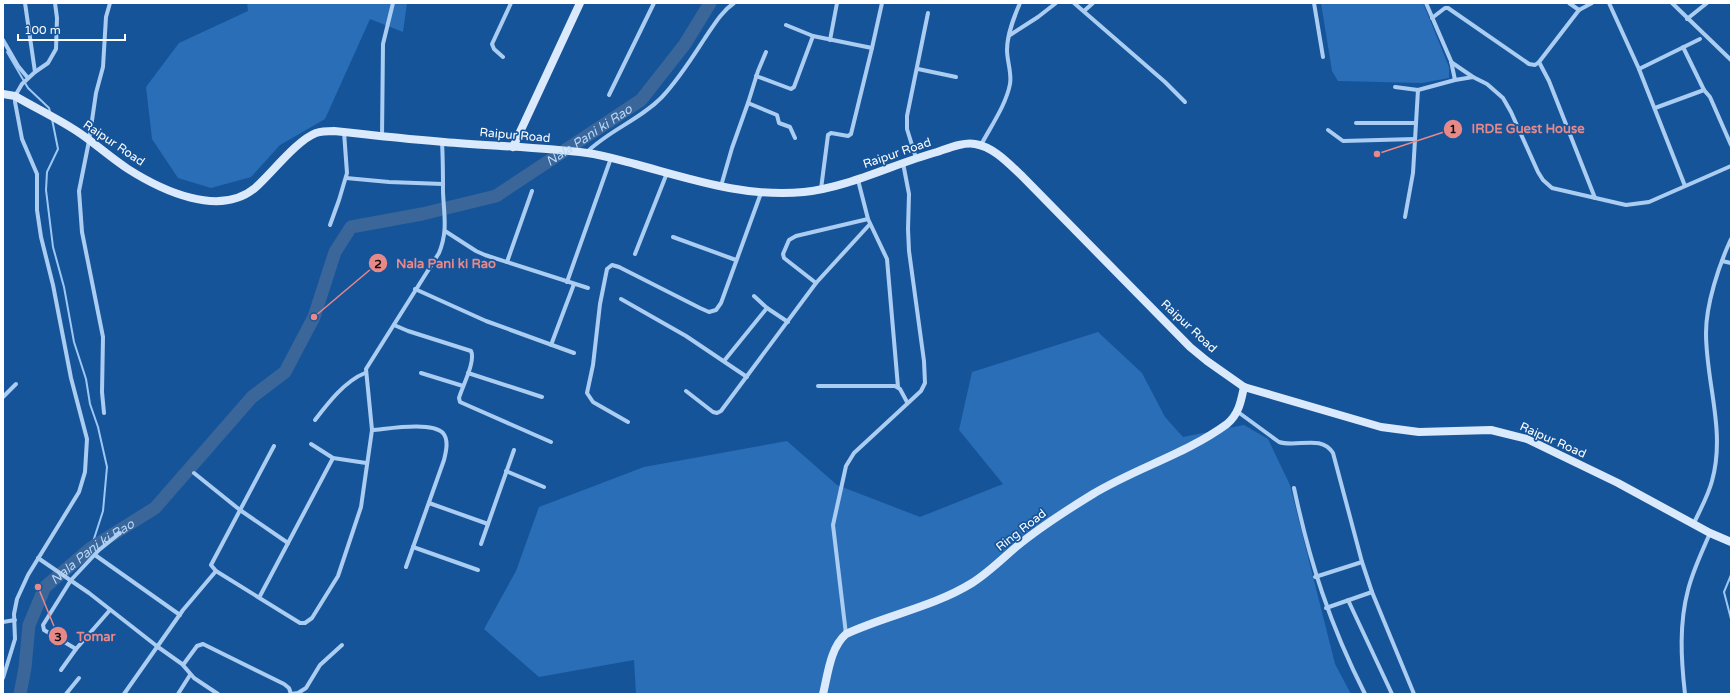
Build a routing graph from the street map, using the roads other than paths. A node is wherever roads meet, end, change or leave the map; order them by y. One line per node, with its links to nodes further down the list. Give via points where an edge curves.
1 (25, 3): 43 (street)
2 (55, 3): 43 (street, via 56,50 48,63)
3 (110, 3): 65 (street, via 106,17 103,67 96,93)
4 (393, 3): 62 (street, via 383,44)
5 (511, 3): 36 (street, via 492,44)
6 (580, 3): 69 (main road)
7 (654, 3): 53 (street)
8 (734, 3): 70 (street, via 720,16 677,80 663,96 650,108)
9 (837, 3): 32 (street)
10 (882, 3): 34 (street)
11 (1020, 3): 28 (street)
12 (1056, 3): 28 (street)
13 (1074, 3): 23 (street)
14 (1093, 3): 23 (street)
15 (1314, 3): 37 (street)
16 (1426, 3): 25 (street)
17 (1569, 3): 22 (street)
18 (1592, 3): 22 (street)
19 (1609, 3): 42 (street)
20 (1672, 3): 26 (street)
21 (1707, 3): 26 (street)
22 (1579, 10): 40 (street)
23 (1084, 11): 55 (street)
24 (928, 13): 41 (street)
25 (1432, 18): 39 (street); 40 (street, via 1448,8 1530,64 1535,65)
26 (1688, 19): 38 (street)
27 (786, 25): 29 (street)
28 (1009, 35): 67 (street, via 1009,86 1000,109)
29 (814, 36): 32 (street); 44 (street, via 792,88)
30 (1700, 39): 33 (street)
31 (3, 40): 48 (street)
32 (830, 40): 34 (street)
33 (1683, 47): 42 (street); 51 (street)
34 (872, 48): 81 (street, via 850,134 828,135)
35 (766, 52): 44 (street)
36 (503, 56)
37 (1323, 57)
38 (1731, 60)
39 (1451, 62): 46 (street); 47 (street)
40 (1539, 62): 84 (street, via 1549,80)
41 (918, 69): 45 (street); 72 (street, via 909,103 907,129)
42 (1639, 69): 57 (street)
43 (35, 72): 48 (street)
44 (756, 76): 56 (street)
45 (956, 77)
46 (1473, 77): 47 (street); 84 (street, via 1487,84 1503,98 1543,180 1552,188)
47 (1455, 80): 50 (street)
48 (25, 81): 54 (street)
49 (1395, 88): 50 (street)
50 (1418, 90): 58 (street)
51 (1704, 90): 57 (street); 68 (street, via 1710,97)
52 (3, 94): 54 (main road, Raipur Road)
53 (609, 95)
54 (15, 96): 65 (main road, Raipur Road); 149 (street, via 22,139 37,174 37,210 41,237 71,378 87,439 83,484)
55 (1185, 102)
56 (748, 103): 63 (street, via 777,116 779,122 790,127); 80 (street)
57 (1655, 108): 79 (street)
58 (1416, 122): 59 (street); 64 (street)
59 (1356, 123)
60 (1328, 130): 64 (street, via 1343,141)
61 (344, 132): 62 (main road, Raipur Road); 65 (main road, Raipur Road, via 322,131 309,137 254,188 238,198 220,201 202,201 162,187 128,169); 76 (street)
62 (382, 137): 66 (main road, Raipur Road)
63 (795, 138)
64 (1415, 139): 85 (street)
65 (89, 141): 124 (street, via 79,191 79,212 103,337)
66 (442, 142): 69 (main road, Raipur Road); 78 (street)
67 (980, 145): 72 (main road, Raipur Road, via 967,144); 118 (main road, Raipur Road, via 996,154 1022,176 1190,347)
68 (1731, 145)
69 (513, 147): 70 (main road, Raipur Road)
70 (583, 153): 71 (main road, Raipur Road)
71 (611, 158): 75 (main road, Raipur Road); 97 (street)
72 (916, 158): 73 (main road, Raipur Road)
73 (903, 162): 77 (main road, Raipur Road); 122 (street, via 909,194 909,251 925,375 921,391)
74 (1731, 166): 79 (street)
75 (668, 173): 80 (main road, Raipur Road); 92 (street)
76 (346, 178): 78 (street); 88 (street)
77 (858, 179): 81 (main road, Raipur Road); 86 (street)
78 (443, 184): 89 (street)
79 (1685, 186): 84 (street, via 1656,200 1638,205)
80 (721, 187): 83 (main road, Raipur Road)
81 (821, 189): 83 (main road, Raipur Road)
82 (532, 192): 95 (street)
83 (761, 193): 93 (street)
84 (1595, 198)
85 (1405, 217)
86 (868, 219): 87 (street); 98 (street, via 796,236 788,242 784,258)
87 (870, 224): 98 (street); 117 (street, via 884,250 888,264)
88 (330, 225)
89 (445, 231): 95 (street, via 476,251); 101 (street, via 439,253)
90 (673, 237): 93 (street)
91 (1731, 239): 94 (street)
92 (635, 254)
93 (736, 260): 126 (street, via 721,303 712,312 615,265 607,269 587,393 593,402)
94 (1722, 261): 96 (street); 140 (street, via 1709,308 1706,332 1717,420 1716,459 1710,490)
95 (507, 262): 97 (street)
96 (1731, 262)
97 (567, 282): 99 (street)
98 (816, 283): 105 (street)
99 (574, 284): 100 (street); 107 (street)
100 (588, 288)
101 (415, 289): 106 (street); 107 (street, via 486,321)
102 (754, 296): 104 (street)
103 (621, 299): 109 (street)
104 (767, 308): 105 (street); 109 (street)
105 (788, 322): 113 (street)
106 (394, 325): 110 (street); 111 (street, via 471,351)
107 (551, 345): 108 (street)
108 (574, 353)
109 (724, 361): 113 (street)
110 (365, 373): 125 (street, via 349,383); 127 (street)
111 (468, 373): 115 (street); 121 (street)
112 (421, 374): 115 (street)
113 (747, 377): 119 (street, via 717,413)
114 (16, 384): 120 (street)
115 (463, 386): 128 (street, via 459,398 463,405)
116 (818, 386): 117 (street)
117 (898, 387): 122 (street)
118 (1244, 387): 123 (main road); 140 (main road, Raipur Road, via 1381,426 1419,432 1490,430 1527,439)
119 (686, 391)
120 (3, 397)
121 (542, 397)
122 (907, 402): 164 (street, via 851,457 846,466 833,525)
123 (1238, 412): 150 (street, via 1279,442 1320,443 1330,448); 164 (main road, Ring Road, via 1227,424 1197,442 1103,488 1037,530 972,583 941,598)
124 (104, 413)
125 (315, 420)
126 (628, 422)
127 (372, 430): 133 (street); 138 (street, via 424,427 443,433 446,449)
128 (551, 442)
129 (311, 444): 132 (street)
130 (274, 446): 139 (street)
131 (514, 450): 134 (street)
132 (334, 458): 133 (street); 145 (street)
133 (366, 463): 157 (street, via 361,507 343,565 332,588 312,618 308,623 300,623)
134 (506, 471): 136 (street); 141 (street)
135 (194, 473): 139 (street)
136 (544, 487)
137 (1294, 488): 154 (street)
138 (429, 503): 141 (street); 147 (street)
139 (240, 510): 145 (street); 153 (street, via 211,564)
140 (1694, 523): 143 (main road, Raipur Road)
141 (488, 524): 146 (street)
142 (120, 533): 148 (street)
143 (1710, 533): 144 (main road, Raipur Road); 182 (street, via 1693,574 1684,609 1681,630)
144 (1731, 542)
145 (288, 543): 157 (street)
146 (481, 544)
147 (413, 547): 151 (street); 152 (street)
148 (95, 555): 155 (street); 161 (street)
149 (38, 558): 155 (street); 162 (street, via 17,599)
150 (1362, 562): 154 (street); 156 (street)
151 (406, 567)
152 (478, 570)
153 (216, 571): 157 (street); 161 (street)
154 (1315, 577): 159 (street)
155 (71, 580): 160 (street); 167 (street, via 43,627)
156 (1372, 592): 158 (street); 181 (street)
157 (260, 596)
158 (1348, 600): 159 (street); 180 (street)
159 (1326, 608): 179 (street, via 1350,666)
160 (110, 610): 166 (street); 167 (street)
161 (180, 615): 166 (street)
162 (15, 620): 163 (street); 171 (street, via 15,639)
163 (3, 622)
164 (846, 634): 178 (main road, via 839,642 831,661)
165 (342, 645): 177 (street, via 320,666 306,688)
166 (158, 648): 168 (street); 174 (street)
167 (76, 649): 169 (street)
168 (183, 665): 170 (street); 177 (street, via 197,646 203,644 279,681 289,688)
169 (61, 670)
170 (190, 675): 175 (street); 176 (street)
171 (3, 678)
172 (79, 678): 173 (street)
173 (66, 694)
174 (124, 694)
175 (178, 694)
176 (218, 694)
177 (291, 694)
178 (823, 694)
179 (1365, 694)
180 (1392, 694)
181 (1414, 694)
182 (1685, 694)

